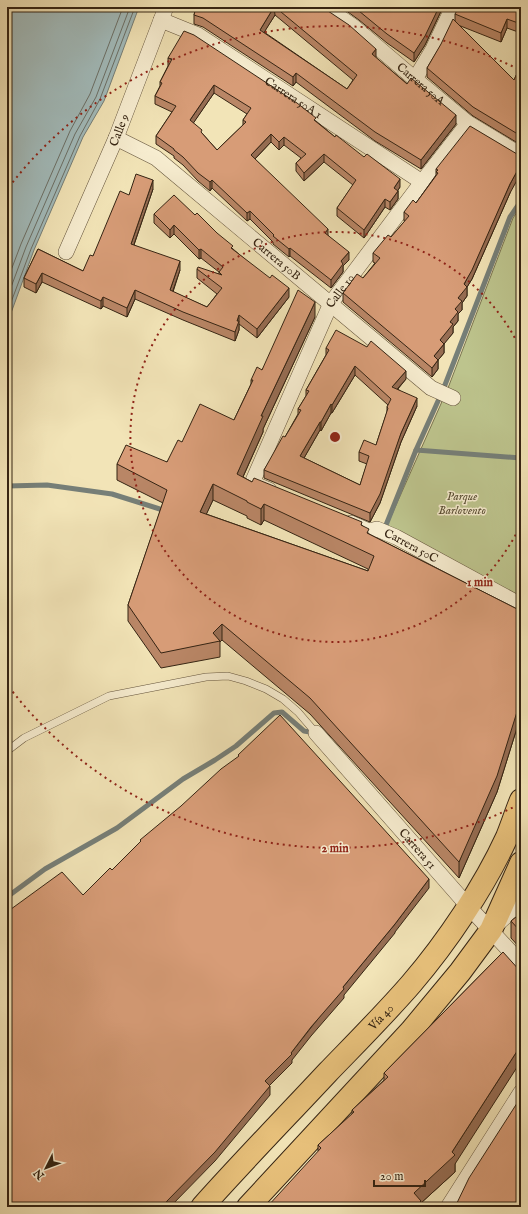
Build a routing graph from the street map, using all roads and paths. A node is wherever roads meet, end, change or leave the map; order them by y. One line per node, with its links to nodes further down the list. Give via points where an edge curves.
1 (325, 7): 4 (street, Carrera 50A)
2 (453, 7): 4 (street)
3 (164, 14): 6 (street, Calle 9); 8 (street, Carrera 50A 1)
4 (415, 80): 5 (street, Carrera 50A)
5 (468, 123): 7 (street, Carrera 50A); 8 (street, Calle 10)
6 (116, 138): 9 (street, Calle 9); 10 (street, Carrera 50B, via 156,158)
7 (521, 154)
8 (422, 182): 10 (street, Calle 10)
9 (66, 252)
10 (331, 304): 11 (street, Carrera 50B, via 433,389); 12 (street, Calle 10, via 252,482)
11 (454, 398)
12 (281, 494)
13 (340, 518): 14 (street, Carrera 50C, via 369,530 377,529 396,537)
14 (521, 605)
15 (316, 733): 16 (lane, via 298,712 266,689 228,676 206,677 109,696 24,738); 20 (street, Carrera 51)
16 (7, 751)
17 (521, 800): 20 (highway, Vía 40, via 507,837)
18 (521, 862): 21 (highway)
19 (521, 903): 21 (street)
20 (468, 906): 21 (street, Carrera 51); 24 (highway, Vía 40, via 436,953 394,1003)
21 (491, 930): 22 (street, Carrera 51); 25 (highway, via 411,1031)
22 (521, 962)
23 (521, 1092): 26 (street)
24 (202, 1207)
25 (248, 1207)
26 (448, 1207)

